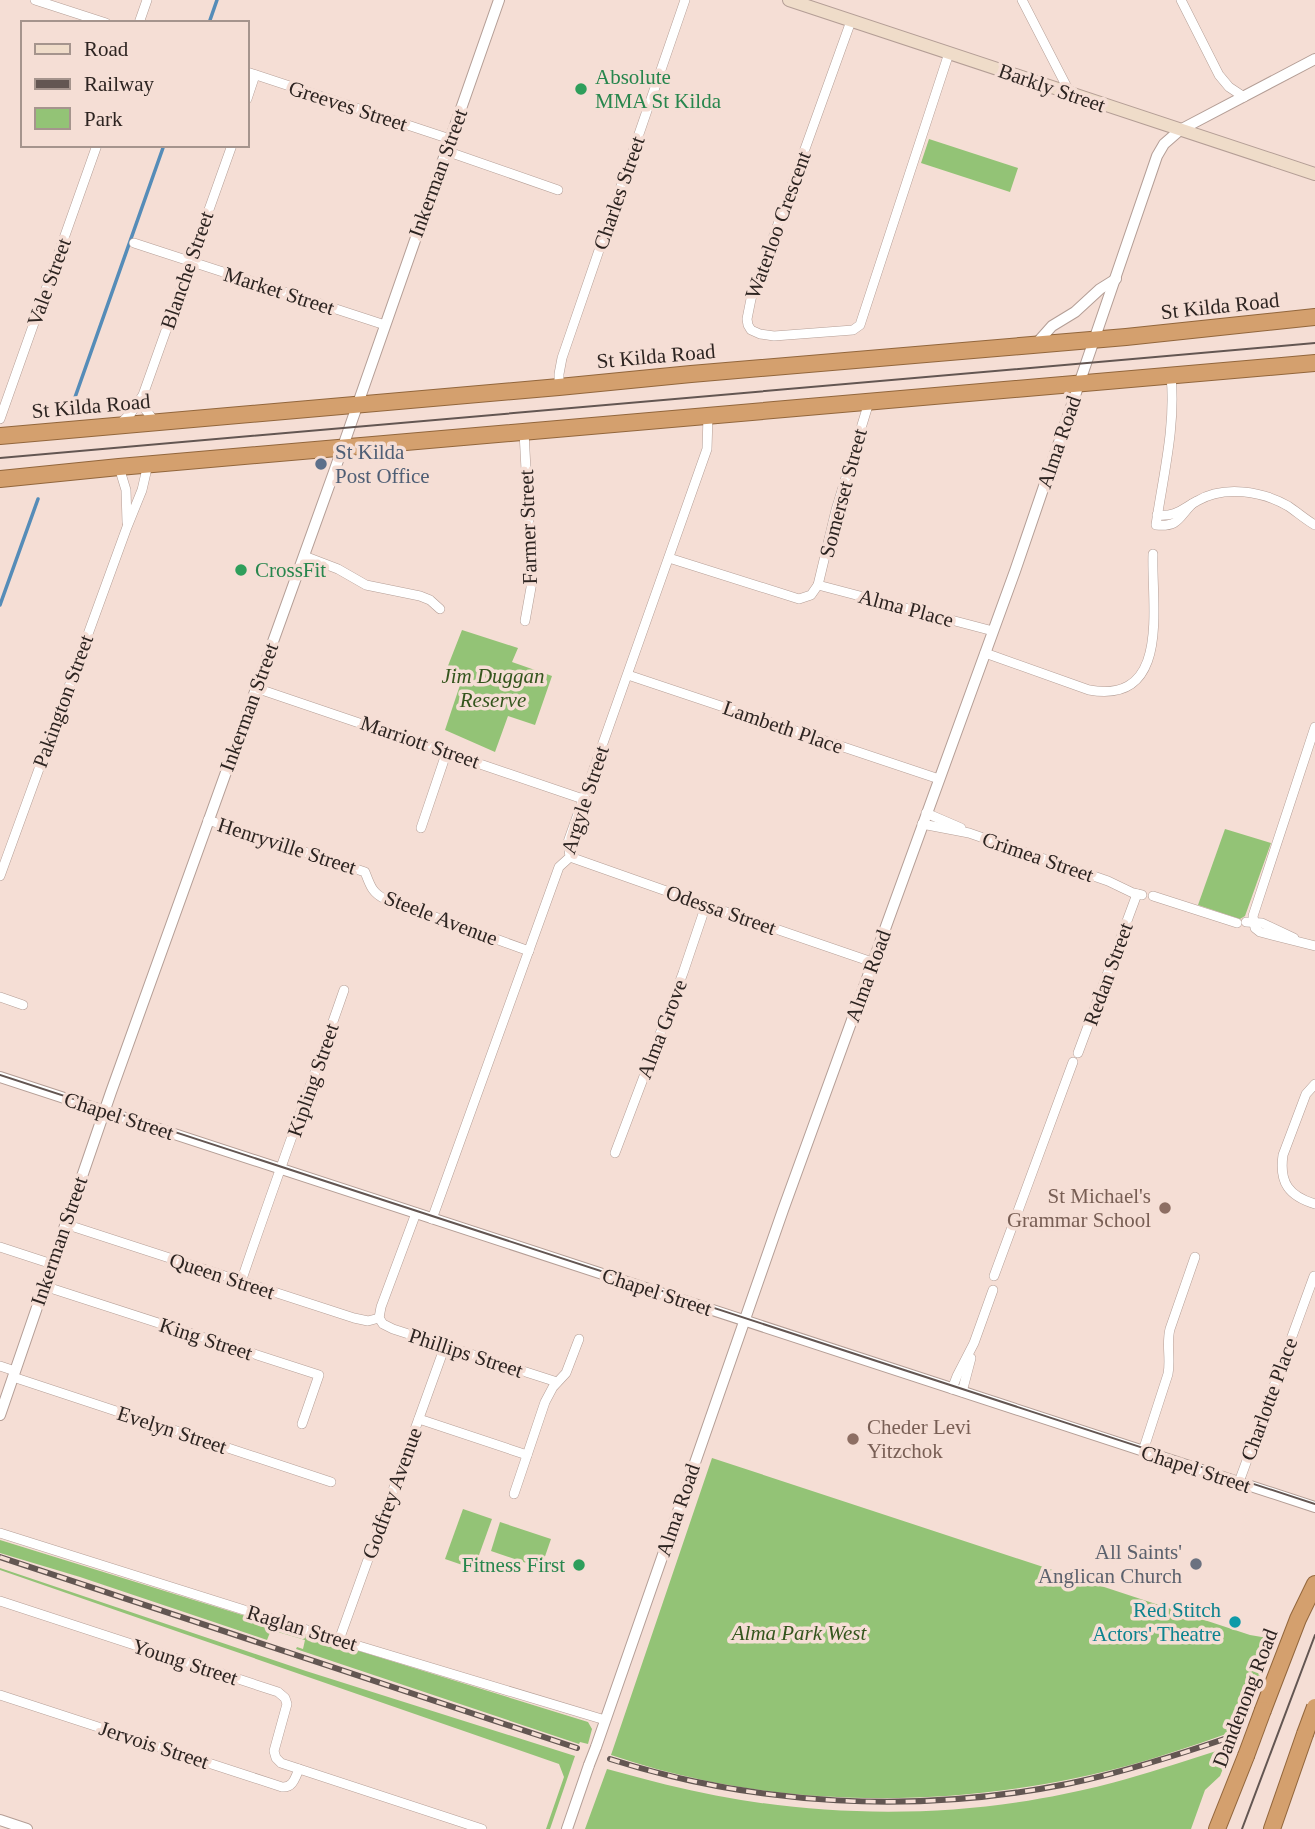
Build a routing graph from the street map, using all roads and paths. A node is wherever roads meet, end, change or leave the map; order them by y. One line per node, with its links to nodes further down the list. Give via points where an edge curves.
1 (35, 0): 9 (street)
2 (147, 0): 10 (street)
3 (499, 0): 19 (street, Inkerman Street)
4 (685, 0): 35 (street, Charles Street, via 571,332)
5 (789, 0): 8 (main road, Barkly Street)
6 (1022, 0): 16 (street)
7 (1181, 0): 17 (street, via 1223,81)
8 (806, 3): 11 (main road, Barkly Street)
9 (101, 21)
10 (140, 21)
11 (851, 21): 12 (main road, Barkly Street); 12 (street, Waterloo Crescent, via 751,299 747,319 755,333 840,331 860,325)
12 (949, 53): 16 (main road, Barkly Street)
13 (1315, 59): 17 (street)
14 (251, 74): 15 (street); 19 (street, Greeves Street)
15 (248, 93)
16 (1070, 93): 18 (main road, Barkly Street)
17 (1244, 97): 18 (street)
18 (1180, 130): 23 (main road, Barkly Street); 27 (street, Alma Road, via 1157,156)
19 (450, 139): 22 (street, Inkerman Street)
20 (96, 147): 40 (street, Vale Street)
21 (231, 147): 26 (street, Blanche Street)
22 (446, 151): 24 (street); 29 (street, Inkerman Street)
23 (1315, 174)
24 (558, 190)
25 (134, 243): 26 (street, Market Street)
26 (190, 262): 29 (street, Market Street); 36 (street, Blanche Street)
27 (1116, 279): 30 (street, Alma Road); 31 (street, via 1052,326)
28 (1315, 317): 30 (highway, St Kilda Road)
29 (385, 325): 38 (street, Inkerman Street)
30 (1095, 339): 31 (highway, St Kilda Road); 34 (street, Alma Road)
31 (1036, 344): 35 (highway, St Kilda Road)
32 (1315, 363): 33 (highway)
33 (1171, 376): 34 (highway); 49 (street, via 1172,410 1156,520 1174,524 1192,504 1212,495 1253,493 1276,500)
34 (1079, 384): 37 (highway); 57 (street, Alma Road)
35 (559, 387): 38 (highway, St Kilda Road)
36 (143, 395): 41 (street, via 145,409); 42 (street, Blanche Street)
37 (869, 402): 39 (highway); 54 (street, Somerset Street)
38 (357, 404): 41 (highway, St Kilda Road); 45 (street, Inkerman Street)
39 (708, 416): 43 (highway); 53 (street, Argyle Street, via 707,449)
40 (0, 419)
41 (155, 422): 42 (highway, St Kilda Road)
42 (119, 425): 44 (highway, St Kilda Road)
43 (524, 432): 45 (highway); 56 (street, Farmer Street, via 532,582)
44 (0, 436)
45 (343, 448): 46 (highway); 52 (street, Inkerman Street)
46 (148, 464): 47 (highway); 50 (street, Pakington Street)
47 (119, 467): 48 (highway); 50 (street, Pakington Street, via 127,490)
48 (0, 479)
49 (1315, 526)
50 (127, 527): 70 (street, Pakington Street)
51 (1153, 554): 58 (street, via 1150,654 1141,674 1127,687 1093,690)
52 (304, 555): 55 (street, via 366,584 420,596); 60 (street, Inkerman Street)
53 (669, 558): 54 (street, via 799,599 811,595); 59 (street, Argyle Street)
54 (818, 585): 57 (street, Alma Place)
55 (440, 609)
56 (524, 621)
57 (993, 631): 58 (street, Alma Road)
58 (985, 653): 63 (street, Alma Road)
59 (628, 675): 63 (street, Lambeth Place); 64 (street, Argyle Street)
60 (256, 688): 62 (street, Marriott Street); 66 (street, Inkerman Street)
61 (1315, 727): 74 (street, via 1254,909)
62 (447, 751): 64 (street, Marriott Street); 67 (street)
63 (939, 779): 65 (street, Alma Road)
64 (583, 799): 68 (street, Argyle Street, via 568,842)
65 (924, 818): 71 (street, Crimea Street, via 1133,887); 77 (street, Alma Road)
66 (208, 820): 69 (street, Henryville Street); 85 (street, Inkerman Street)
67 (421, 828)
68 (570, 857): 73 (street, Odessa Street); 76 (street, Argyle Street, via 559,867)
69 (365, 872): 76 (street, Steele Avenue, via 371,888 384,899)
70 (0, 876)
71 (1140, 895): 81 (street, Redan Street)
72 (1153, 896): 74 (street)
73 (706, 905): 77 (street, Odessa Street); 86 (street, Alma Grove)
74 (1245, 922): 75 (street, via 1260,932)
75 (1315, 946)
76 (529, 951): 90 (street, Argyle Street)
77 (872, 962): 101 (street, Alma Road)
78 (344, 990): 87 (street, Kipling Street)
79 (0, 997): 80 (street)
80 (23, 1005)
81 (1079, 1053)
82 (1073, 1062): 95 (street)
83 (0, 1077): 85 (street, Chapel Street)
84 (1315, 1084): 88 (street, via 1306,1094 1282,1166 1290,1191)
85 (104, 1111): 87 (street, Chapel Street); 91 (street, Inkerman Street)
86 (615, 1153)
87 (280, 1169): 89 (street, Chapel Street); 97 (street, Kipling Street)
88 (1315, 1204)
89 (416, 1213): 90 (street, Chapel Street); 100 (street)
90 (432, 1219): 101 (street, Chapel Street)
91 (65, 1224): 94 (street, Inkerman Street); 97 (street, Queen Street)
92 (0, 1247): 94 (street)
93 (1195, 1257): 111 (street, via 1170,1329 1170,1367)
94 (51, 1264): 98 (street, Inkerman Street)
95 (994, 1276)
96 (1314, 1276): 114 (street, Charlotte Place)
97 (242, 1282): 100 (street, Queen Street, via 354,1318)
98 (44, 1286): 105 (street, Inkerman Street); 110 (street, King Street, via 319,1375)
99 (993, 1290): 107 (street)
100 (379, 1318): 103 (street, Phillips Street, via 386,1327)
101 (744, 1321): 107 (street, Chapel Street); 123 (street, Alma Road)
102 (579, 1339): 106 (street, via 566,1373)
103 (444, 1346): 106 (street, Phillips Street); 109 (street, Godfrey Avenue)
104 (0, 1366): 105 (street, Evelyn Street)
105 (14, 1374): 108 (street, Inkerman Street); 113 (street, Evelyn Street)
106 (557, 1382): 112 (street)
107 (957, 1391): 111 (street, Chapel Street)
108 (0, 1415)
109 (419, 1419): 112 (street); 120 (street, Godfrey Avenue)
110 (302, 1424)
111 (1143, 1451): 114 (street, Chapel Street)
112 (527, 1455): 115 (street)
113 (331, 1482)
114 (1239, 1482): 116 (street, Chapel Street)
115 (514, 1494)
116 (1315, 1507)
117 (0, 1534): 120 (street, Raglan Street)
118 (1315, 1584): 129 (highway, Dandenong Road, bridge)
119 (0, 1601): 124 (street, Young Street, via 282,1695 287,1704 275,1755 281,1763)
120 (339, 1640): 123 (street, Raglan Street)
121 (0, 1695): 124 (street, Jervois Street, via 282,1787 293,1783)
122 (1315, 1707): 130 (highway, bridge)
123 (605, 1720): 128 (street, Alma Road, bridge)
124 (299, 1769): 127 (street)
125 (0, 1820): 126 (street)
126 (27, 1829)
127 (482, 1829)
128 (567, 1829)
129 (1217, 1829)
130 (1272, 1829)

